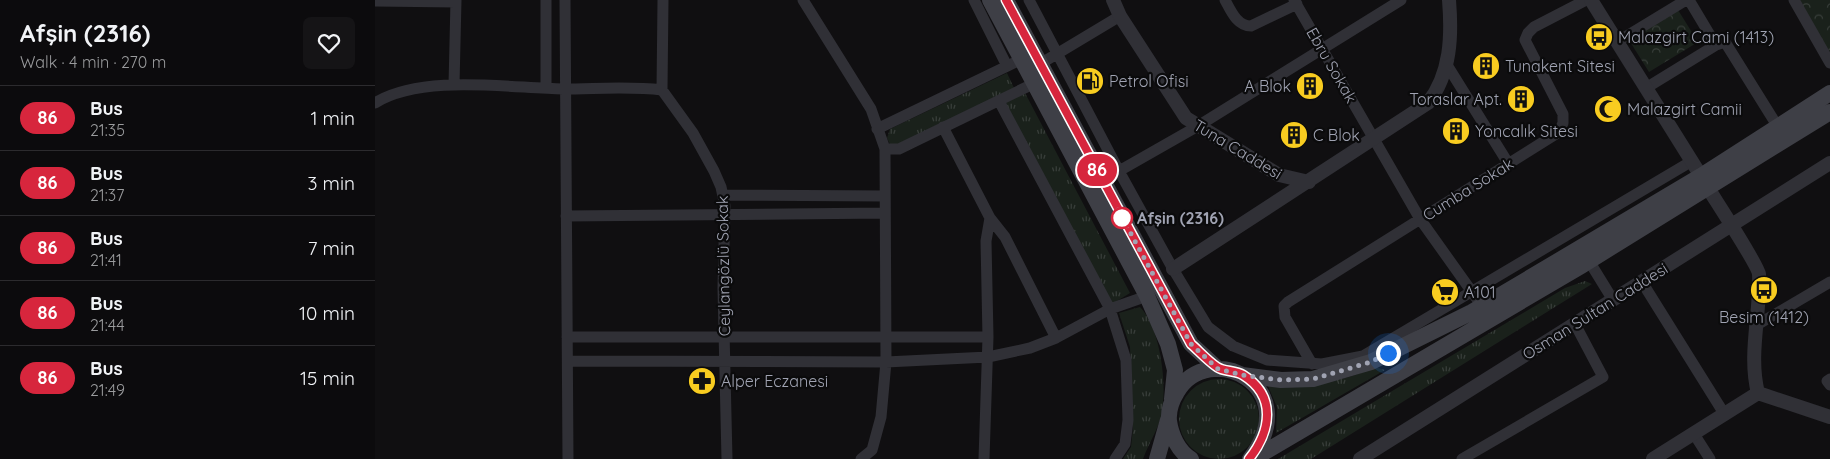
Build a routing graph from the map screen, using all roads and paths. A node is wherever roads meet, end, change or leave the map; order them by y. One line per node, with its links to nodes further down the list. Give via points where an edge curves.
1 (375, 0): 18 (street)
2 (546, 0): 31 (street)
3 (565, 0): 33 (street)
4 (663, 0): 34 (street)
5 (803, 0): 42 (street, via 871,110)
6 (974, 0): 25 (street)
7 (990, 0): 25 (main road)
8 (1006, 0): 27 (main road)
9 (1029, 0): 24 (street)
10 (1114, 0): 20 (street, Tuna Caddesi)
11 (1225, 0): 19 (street, via 1239,22 1247,26)
12 (1401, 0): 23 (street)
13 (1449, 0): 28 (street, Tuna Caddesi, via 1451,35)
14 (1587, 0): 46 (street, Cumba Sokak, via 1527,33 1528,49 1563,114 1563,123 1559,132)
15 (1591, 0): 21 (street)
16 (1687, 0): 21 (street); 22 (street)
17 (1794, 0): 26 (street)
18 (456, 1): 30 (street)
19 (1295, 2): 23 (street, Ebru Sokak)
20 (1121, 16): 24 (street); 39 (street, Tuna Caddesi, via 1186,118)
21 (1617, 42): 32 (street)
22 (1716, 45): 32 (street); 41 (street, via 1725,42)
23 (1322, 49): 39 (street); 43 (street, Ebru Sokak)
24 (1057, 53): 27 (street); 48 (street)
25 (1014, 62): 29 (main road); 42 (street)
26 (1830, 63)
27 (1040, 64): 80 (main road, via 1191,344)
28 (1447, 65): 43 (street, Tuna Caddesi, via 1428,103); 46 (street)
29 (1035, 83): 36 (street); 64 (main road)
30 (454, 85): 31 (street); 37 (street, via 415,88)
31 (546, 88): 33 (street)
32 (1646, 88): 45 (street)
33 (565, 89): 34 (street, via 634,86); 55 (street)
34 (662, 90): 51 (street, Ceylangözlü Sokak, via 697,140)
35 (1830, 93): 41 (main road)
36 (999, 101): 40 (street); 67 (street)
37 (375, 103)
38 (1830, 112): 50 (main road)
39 (1199, 126): 48 (street); 49 (street, Tuna Caddesi, via 1279,175)
40 (943, 127): 44 (street, via 899,149); 56 (street)
41 (1778, 127): 50 (main road)
42 (877, 128): 44 (street)
43 (1375, 140): 49 (street, Tuna Caddesi); 57 (street, Ebru Sokak)
44 (885, 149): 52 (street)
45 (1692, 162): 50 (street); 63 (street)
46 (1508, 163): 57 (street, Cumba Sokak)
47 (1830, 163): 58 (street, Osman Sultan Caddesi)
48 (1119, 171): 60 (street)
49 (1309, 182): 60 (street, Tuna Caddesi)
50 (1705, 182): 58 (street); 59 (main road); 66 (main road)
51 (723, 195): 52 (street); 54 (street, Ceylangözlü Sokak)
52 (885, 196): 53 (street)
53 (885, 213): 54 (street); 72 (street)
54 (724, 215): 55 (street); 74 (street, Ceylangözlü Sokak)
55 (566, 216): 71 (street)
56 (990, 218): 70 (street, via 986,241); 73 (street, via 1005,237)
57 (1420, 219): 63 (street, Ebru Sokak); 79 (street, Cumba Sokak, via 1284,306 1285,317)
58 (1731, 226): 61 (street, Osman Sultan Caddesi); 69 (street, via 1759,272)
59 (1589, 262): 65 (street); 100 (main road)
60 (1173, 269): 79 (street, via 1208,327 1233,346 1267,360)
61 (1642, 282): 65 (street, Osman Sultan Caddesi); 86 (street)
62 (1830, 282): 69 (street)
63 (1471, 290): 66 (street, Ebru Sokak); 79 (street, via 1363,356)
64 (1147, 296): 67 (street); 85 (main road, via 1168,344 1175,370)
65 (1613, 300): 68 (street, Osman Sultan Caddesi)
66 (1482, 306): 81 (main road, via 1371,362 1313,379 1281,380)
67 (1110, 309): 73 (street); 96 (street, via 1126,360 1128,420 1125,444)
68 (1575, 324): 90 (street, via 1603,377); 101 (street, Osman Sultan Caddesi)
69 (1755, 326): 84 (street, via 1755,382)
70 (988, 337): 72 (street); 75 (street)
71 (567, 338): 74 (street); 76 (street)
72 (887, 338): 74 (street); 78 (street)
73 (1056, 338): 75 (street, via 1031,348)
74 (725, 339): 77 (street, Ceylangözlü Sokak)
75 (988, 358): 78 (street); 95 (street)
76 (568, 362): 77 (street); 92 (street)
77 (726, 362): 78 (street); 93 (street, Ceylangözlü Sokak)
78 (886, 362): 91 (street)
79 (1312, 364)
80 (1218, 369): 81 (main road); 85 (main road, via 1191,377)
81 (1242, 375): 99 (main road, via 1256,385 1265,400 1268,417 1265,434)
82 (1830, 379): 83 (street, via 1827,381)
83 (1830, 385)
84 (1758, 393): 86 (street); 87 (street)
85 (1173, 399): 88 (main road)
86 (1725, 415): 89 (street)
87 (1830, 417)
88 (1169, 418): 97 (main road); 98 (main road, via 1171,433)
89 (1694, 434): 104 (street); 105 (street)
90 (1480, 449): 102 (street); 103 (street)
91 (874, 455): 94 (street)
92 (568, 459)
93 (727, 459)
94 (861, 459)
95 (984, 459)
96 (1115, 459)
97 (1157, 459)
98 (1191, 459)
99 (1249, 459)
100 (1253, 459)
101 (1360, 459)
102 (1462, 459)
103 (1487, 459)
104 (1653, 459)
105 (1711, 459)

